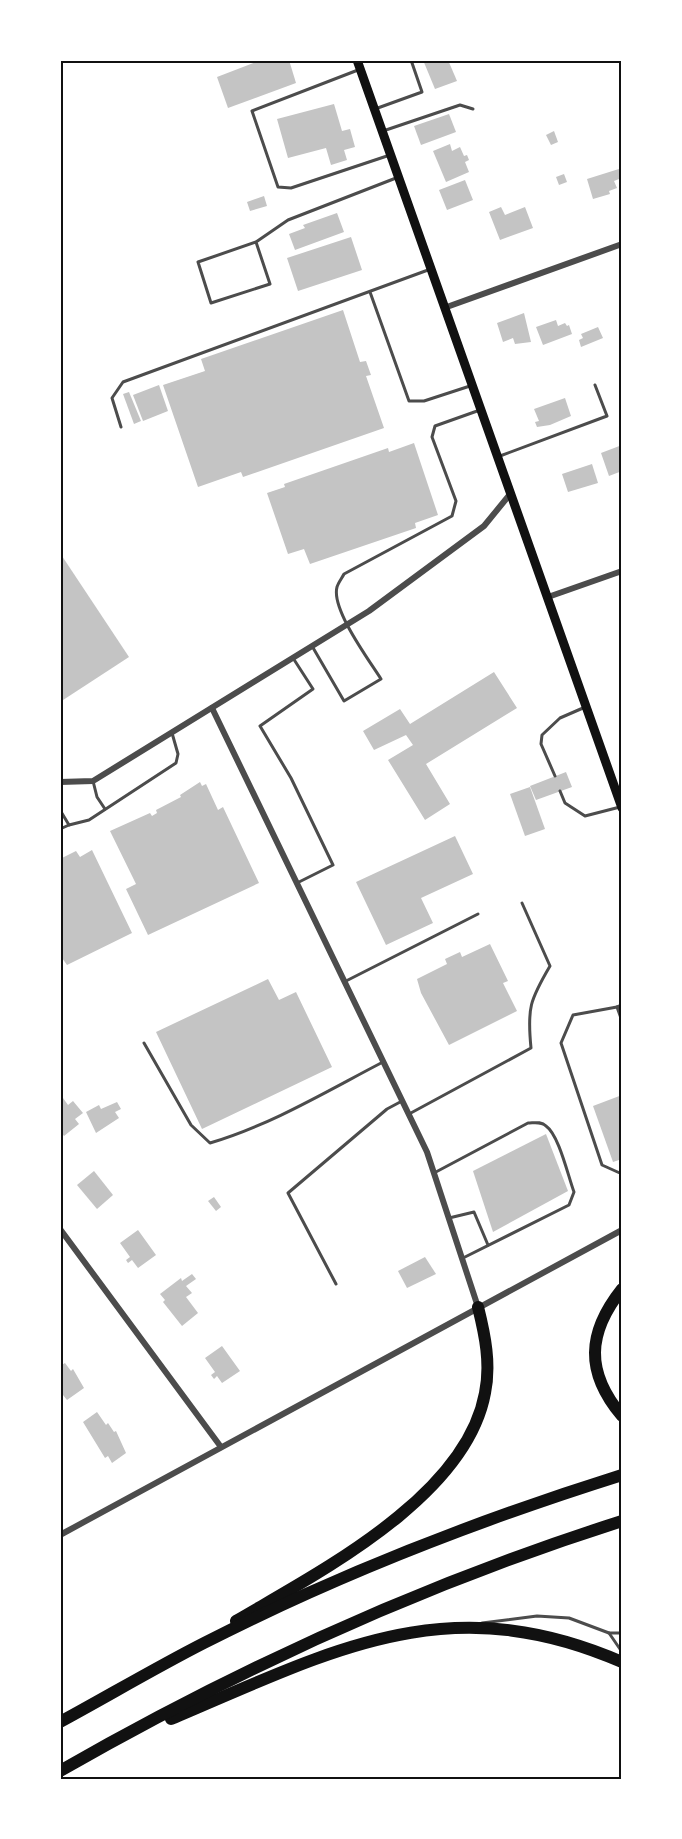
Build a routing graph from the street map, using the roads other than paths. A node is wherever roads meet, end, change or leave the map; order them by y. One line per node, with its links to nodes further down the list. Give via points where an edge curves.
1 (411, 60): 3 (lane, via 422,92)
2 (358, 65): 3 (main road); 6 (lane, via 252,111 278,187 291,188)
3 (374, 109): 5 (main road)
4 (473, 110): 5 (lane, via 460,105)
5 (381, 131): 6 (main road)
6 (390, 155): 7 (main road)
7 (398, 177): 8 (lane, via 288,220); 10 (main road)
8 (256, 242): 8 (lane, via 198,262 211,303 270,284)
9 (622, 244): 12 (street)
10 (430, 270): 11 (lane); 12 (main road)
11 (369, 291): 13 (lane, via 409,401 424,401); 16 (lane, via 123,382 112,398)
12 (444, 308): 13 (main road)
13 (472, 385): 15 (main road)
14 (595, 385): 17 (lane, via 607,416)
15 (481, 410): 17 (main road); 21 (lane, via 435,426 432,437 456,501 452,516 344,574 337,586 337,597)
16 (121, 427)
17 (498, 457): 18 (main road)
18 (512, 493): 20 (main road); 21 (street, via 484,526)
19 (622, 571): 20 (street)
20 (548, 597): 24 (main road)
21 (348, 624): 22 (street); 22 (lane, via 381,679 344,701)
22 (312, 646): 23 (street)
23 (293, 658): 25 (street); 36 (lane, via 313,689 260,726 291,778 333,865)
24 (586, 706): 27 (lane, via 560,718 542,735 541,744); 31 (main road)
25 (212, 708): 26 (street); 36 (street)
26 (172, 733): 28 (street); 32 (lane, via 178,754 176,763)
27 (555, 776)
28 (93, 781): 29 (street); 32 (lane)
29 (60, 782)
30 (560, 791): 31 (lane, via 565,803 585,816)
31 (622, 807)
32 (105, 809): 34 (lane, via 89,820)
33 (60, 810): 34 (lane)
34 (69, 825): 35 (lane)
35 (60, 829)
36 (297, 883): 39 (street)
37 (522, 903): 46 (lane, via 550,966 528,1015 531,1048)
38 (478, 914): 39 (lane)
39 (345, 982): 44 (street)
40 (622, 1005): 41 (lane)
41 (617, 1007): 42 (lane); 48 (lane, via 573,1015 561,1043 602,1165)
42 (622, 1021)
43 (144, 1043): 44 (lane, via 191,1125 210,1143 272,1119)
44 (383, 1062): 45 (street)
45 (402, 1101): 46 (street); 54 (lane, via 387,1109 288,1193)
46 (409, 1114): 47 (street)
47 (434, 1173): 49 (street); 52 (lane, via 528,1123 540,1122 554,1135 574,1198 569,1205)
48 (622, 1174)
49 (449, 1218): 52 (lane, via 474,1212); 53 (street)
50 (60, 1229): 58 (street)
51 (622, 1230): 56 (street)
52 (488, 1245): 53 (lane)
53 (462, 1258): 56 (street)
54 (336, 1284)
55 (622, 1289): 57 (highway, via 606,1309 596,1334 594,1358 609,1401)
56 (478, 1307): 58 (street); 67 (highway, via 488,1364 485,1394 473,1429 423,1495 332,1564)
57 (622, 1416)
58 (221, 1447): 61 (street)
59 (622, 1475): 67 (highway, via 549,1498 327,1586 204,1643)
60 (622, 1521): 69 (highway, via 451,1582 329,1633)
61 (60, 1535)
62 (462, 1626): 63 (lane, via 548,1617 568,1618); 66 (highway, via 510,1629 558,1639); 69 (highway, via 412,1631 319,1657)
63 (609, 1633): 64 (lane); 65 (lane)
64 (622, 1633)
65 (622, 1652)
66 (622, 1662)
67 (96, 1702): 68 (highway)
68 (60, 1722)
69 (95, 1751): 70 (highway)
70 (60, 1771)

